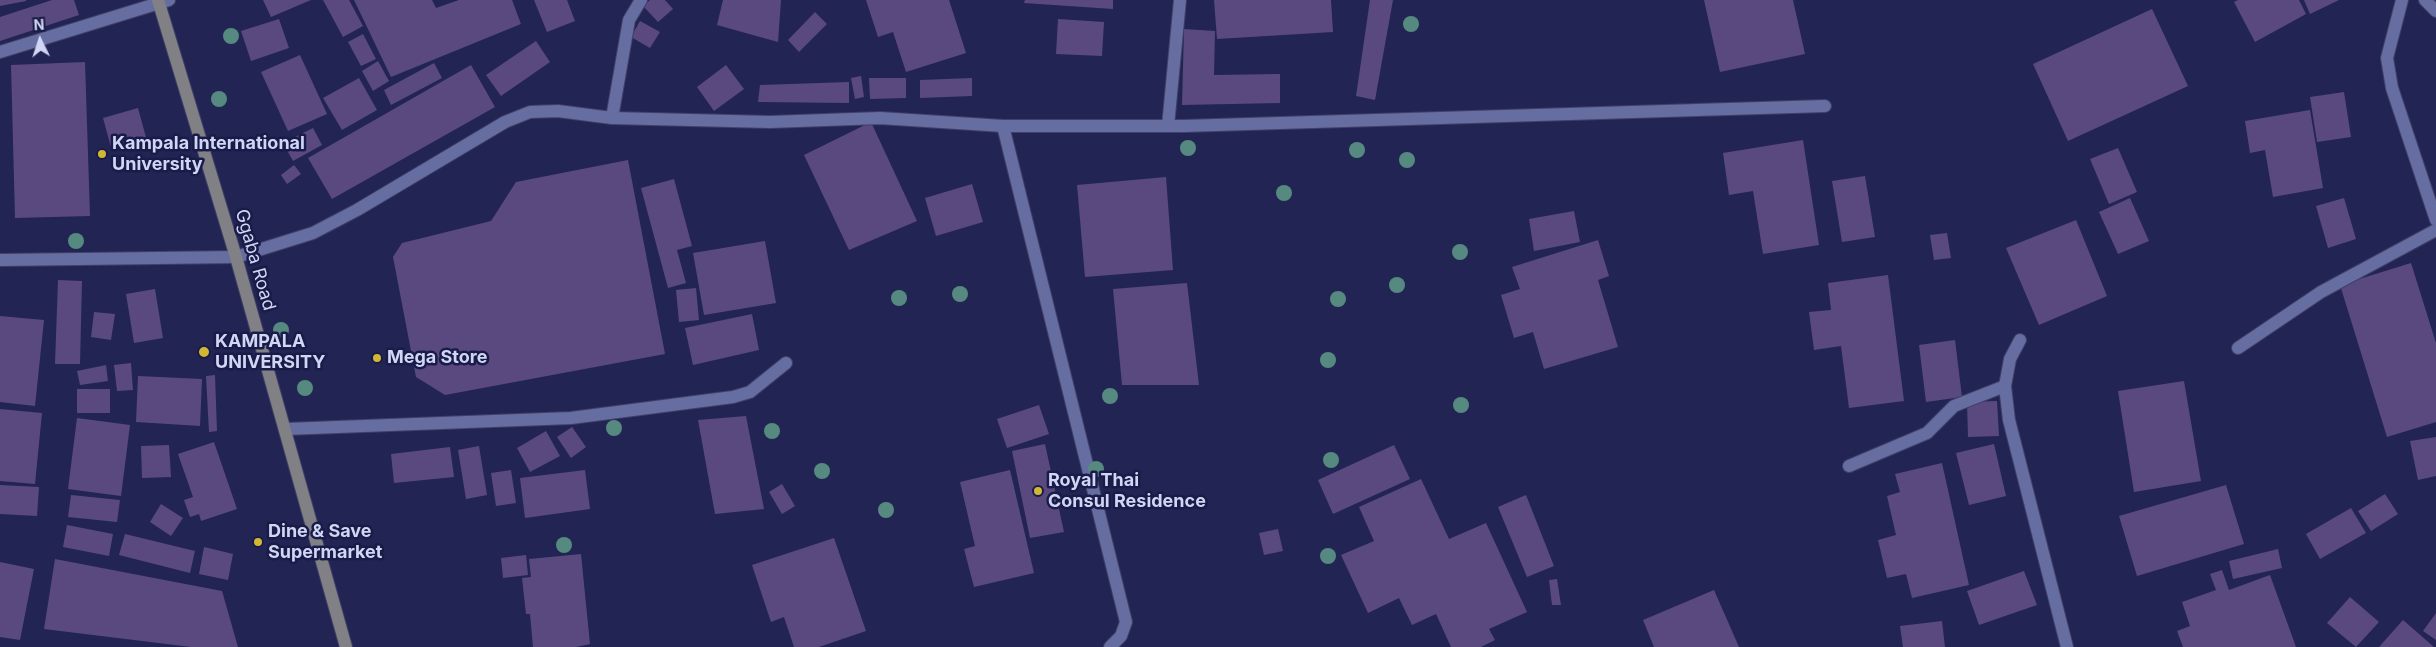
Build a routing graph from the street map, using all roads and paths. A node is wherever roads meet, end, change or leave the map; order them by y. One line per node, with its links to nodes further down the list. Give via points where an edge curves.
1 (641, 0): 9 (street, via 629,20)
2 (1180, 0): 11 (street)
3 (2402, 0): 12 (street, via 2387,58 2392,88)
4 (2425, 0): 6 (street)
5 (162, 1): 7 (street); 14 (main road, Ggaba Road)
6 (2436, 10)
7 (0, 52)
8 (1825, 106): 11 (street)
9 (612, 118): 10 (street, via 770,122 880,118); 14 (street, via 558,111 530,112 505,122 313,233)
10 (1003, 126): 11 (street); 23 (street, via 1126,622 1121,636)
11 (1168, 126)
12 (2436, 220)
13 (2436, 230): 17 (street, via 2321,292)
14 (236, 257): 15 (street); 20 (main road, Ggaba Road)
15 (0, 260)
16 (2020, 340): 19 (street, via 2010,359)
17 (2238, 348)
18 (786, 363): 20 (street, via 750,392 733,397 571,418)
19 (2005, 386): 21 (street, via 1954,406 1928,433); 24 (street, via 2009,420)
20 (286, 429): 22 (main road, Ggaba Road)
21 (1849, 466)
22 (346, 647)
23 (1110, 647)
24 (2067, 647)

